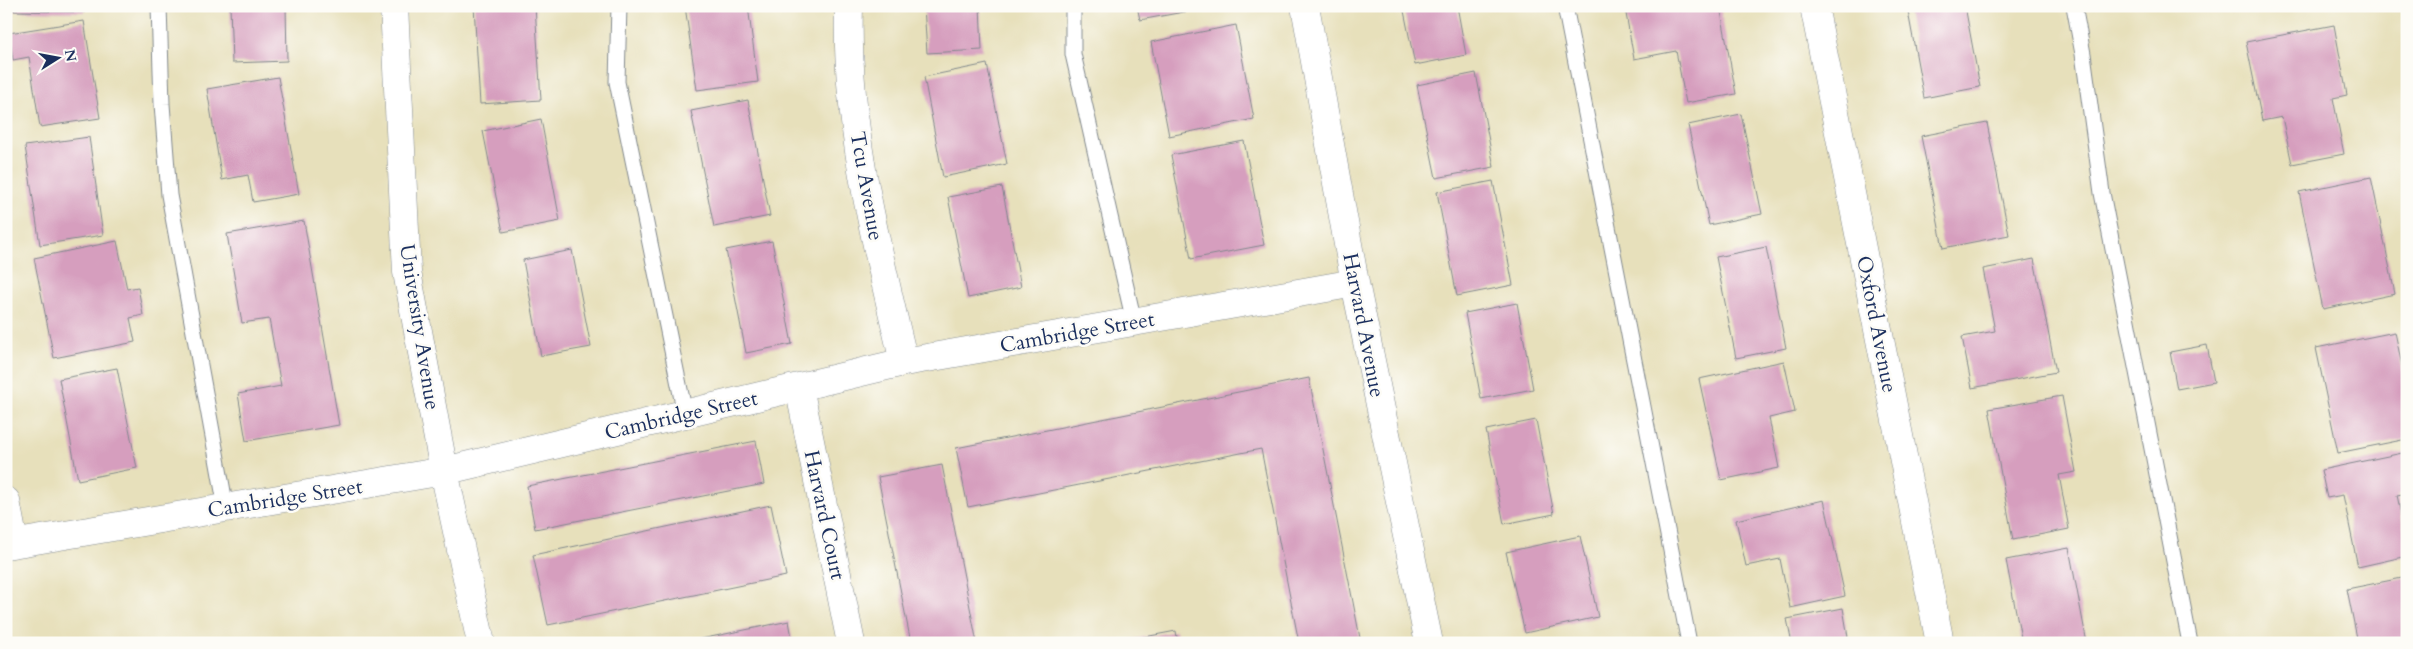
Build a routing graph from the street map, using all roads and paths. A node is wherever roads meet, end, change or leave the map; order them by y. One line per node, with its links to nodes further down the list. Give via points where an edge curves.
1 (159, 6): 17 (lane, via 169,195)
2 (394, 6): 15 (street, University Avenue, via 407,272)
3 (619, 6): 14 (lane, via 617,82)
4 (849, 6): 12 (street, Tcu Avenue, via 848,44 864,190)
5 (1073, 6): 11 (lane, via 1073,54)
6 (1305, 6): 10 (street, Harvard Avenue)
7 (1565, 6): 22 (lane)
8 (1814, 6): 23 (street, Oxford Avenue)
9 (2074, 6): 24 (lane, via 2102,193)
10 (1355, 283): 11 (street, Cambridge Street); 21 (street, Harvard Avenue)
11 (1134, 322): 12 (street, Cambridge Street)
12 (904, 362): 13 (street, Cambridge Street)
13 (799, 387): 14 (street, Cambridge Street); 20 (street, Harvard Court)
14 (685, 414): 15 (street, Cambridge Street)
15 (444, 471): 17 (street, Cambridge Street); 19 (street, University Avenue)
16 (6, 501): 18 (street)
17 (226, 508): 18 (street, Cambridge Street)
18 (10, 544)
19 (481, 643)
20 (851, 643)
21 (1429, 643)
22 (1689, 643)
23 (1940, 643)
24 (2190, 643)

